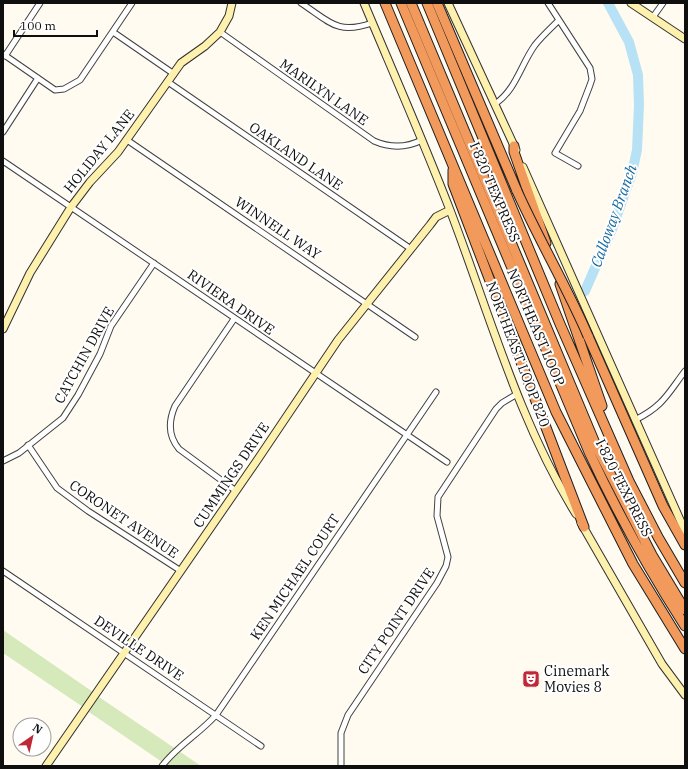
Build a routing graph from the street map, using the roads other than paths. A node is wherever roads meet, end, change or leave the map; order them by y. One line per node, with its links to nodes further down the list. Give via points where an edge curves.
1 (40, 3): 21 (street)
2 (132, 3): 18 (street)
3 (232, 3): 19 (main road, HOLIDAY LANE, via 229,16)
4 (301, 3): 17 (street, via 342,28 353,29)
5 (364, 3): 17 (main road, NORTHEAST LOOP 820)
6 (386, 3): 32 (highway, NORTHEAST LOOP)
7 (401, 3): 59 (highway, I 820 TEXPRESS, via 589,452 644,560)
8 (411, 3): 58 (highway, I 820 TEXPRESS, via 597,448 652,555)
9 (427, 3): 53 (highway, NORTHEAST LOOP, via 560,324 628,481)
10 (437, 3): 54 (highway, bridge, via 530,222 571,296 663,506)
11 (448, 3): 25 (main road)
12 (548, 3): 16 (street)
13 (631, 3): 15 (main road)
14 (662, 3): 15 (street)
15 (653, 17): 20 (main road)
16 (559, 20): 25 (street, via 535,46 513,85 502,100); 31 (street, via 590,68 592,79 580,111 555,153)
17 (372, 23): 28 (main road, NORTHEAST LOOP 820)
18 (113, 32): 22 (street); 23 (street, via 80,80 64,89 55,90)
19 (220, 32): 22 (main road, HOLIDAY LANE, via 181,63); 28 (street, MARILYN LANE, via 374,141 388,146 405,146)
20 (685, 40)
21 (4, 55): 23 (street)
22 (174, 74): 24 (main road, HOLIDAY LANE)
23 (38, 78): 26 (street)
24 (168, 82): 27 (main road, HOLIDAY LANE); 35 (street, OAKLAND LANE)
25 (495, 104): 29 (main road)
26 (3, 132)
27 (127, 140): 33 (main road, HOLIDAY LANE); 37 (street, WINNELL WAY)
28 (422, 140): 34 (main road, NORTHEAST LOOP 820)
29 (514, 146): 45 (main road); 53 (highway, via 606,419 657,527)
30 (3, 161): 33 (street, RIVIERA DRIVE)
31 (578, 166)
32 (453, 167): 51 (highway, via 453,184); 60 (highway, NORTHEAST LOOP, via 574,450 636,571)
33 (71, 207): 36 (street, RIVIERA DRIVE); 39 (main road, HOLIDAY LANE, via 30,273)
34 (450, 210): 35 (main road, CUMMINGS DRIVE, via 436,217); 44 (main road, NORTHEAST LOOP 820)
35 (411, 249): 37 (main road, CUMMINGS DRIVE)
36 (154, 263): 38 (street, RIVIERA DRIVE); 47 (street, CATCHIN DRIVE, via 111,326 100,354 78,395 62,418)
37 (368, 305): 40 (street, WINNELL WAY); 42 (main road, CUMMINGS DRIVE, via 350,324)
38 (234, 319): 42 (street, RIVIERA DRIVE); 50 (street, via 175,406 170,420 170,432 174,444 179,449)
39 (3, 329)
40 (415, 337)
41 (685, 371): 45 (street, via 661,404)
42 (315, 374): 46 (street, RIVIERA DRIVE); 50 (main road, CUMMINGS DRIVE)
43 (436, 392): 46 (street, KEN MICHAEL COURT)
44 (517, 394): 51 (main road, NORTHEAST LOOP 820, via 556,480); 67 (street, CITY POINT DRIVE, via 499,406 441,490 436,509 447,551 446,566 348,715 342,733)
45 (635, 420): 52 (main road)
46 (406, 435): 49 (street, RIVIERA DRIVE); 63 (street, KEN MICHAEL COURT)
47 (28, 445): 48 (street, CATCHIN DRIVE, via 19,453); 56 (street, CORONET AVENUE, via 57,488)
48 (3, 460)
49 (447, 462)
50 (236, 491): 56 (main road, CUMMINGS DRIVE)
51 (584, 527): 62 (main road, NORTHEAST LOOP 820, via 662,664)
52 (685, 531)
53 (658, 537): 57 (highway, NORTHEAST LOOP)
54 (685, 545)
55 (3, 570): 61 (street, DEVILLE DRIVE)
56 (181, 571): 61 (main road, CUMMINGS DRIVE)
57 (685, 583)
58 (685, 610)
59 (685, 626)
60 (685, 649)
61 (125, 654): 63 (street, DEVILLE DRIVE); 65 (main road, CUMMINGS DRIVE)
62 (685, 695)
63 (216, 715): 64 (street, DEVILLE DRIVE); 66 (street, KEN MICHAEL COURT)
64 (260, 746)
65 (46, 766)
66 (162, 766)
67 (341, 766)

